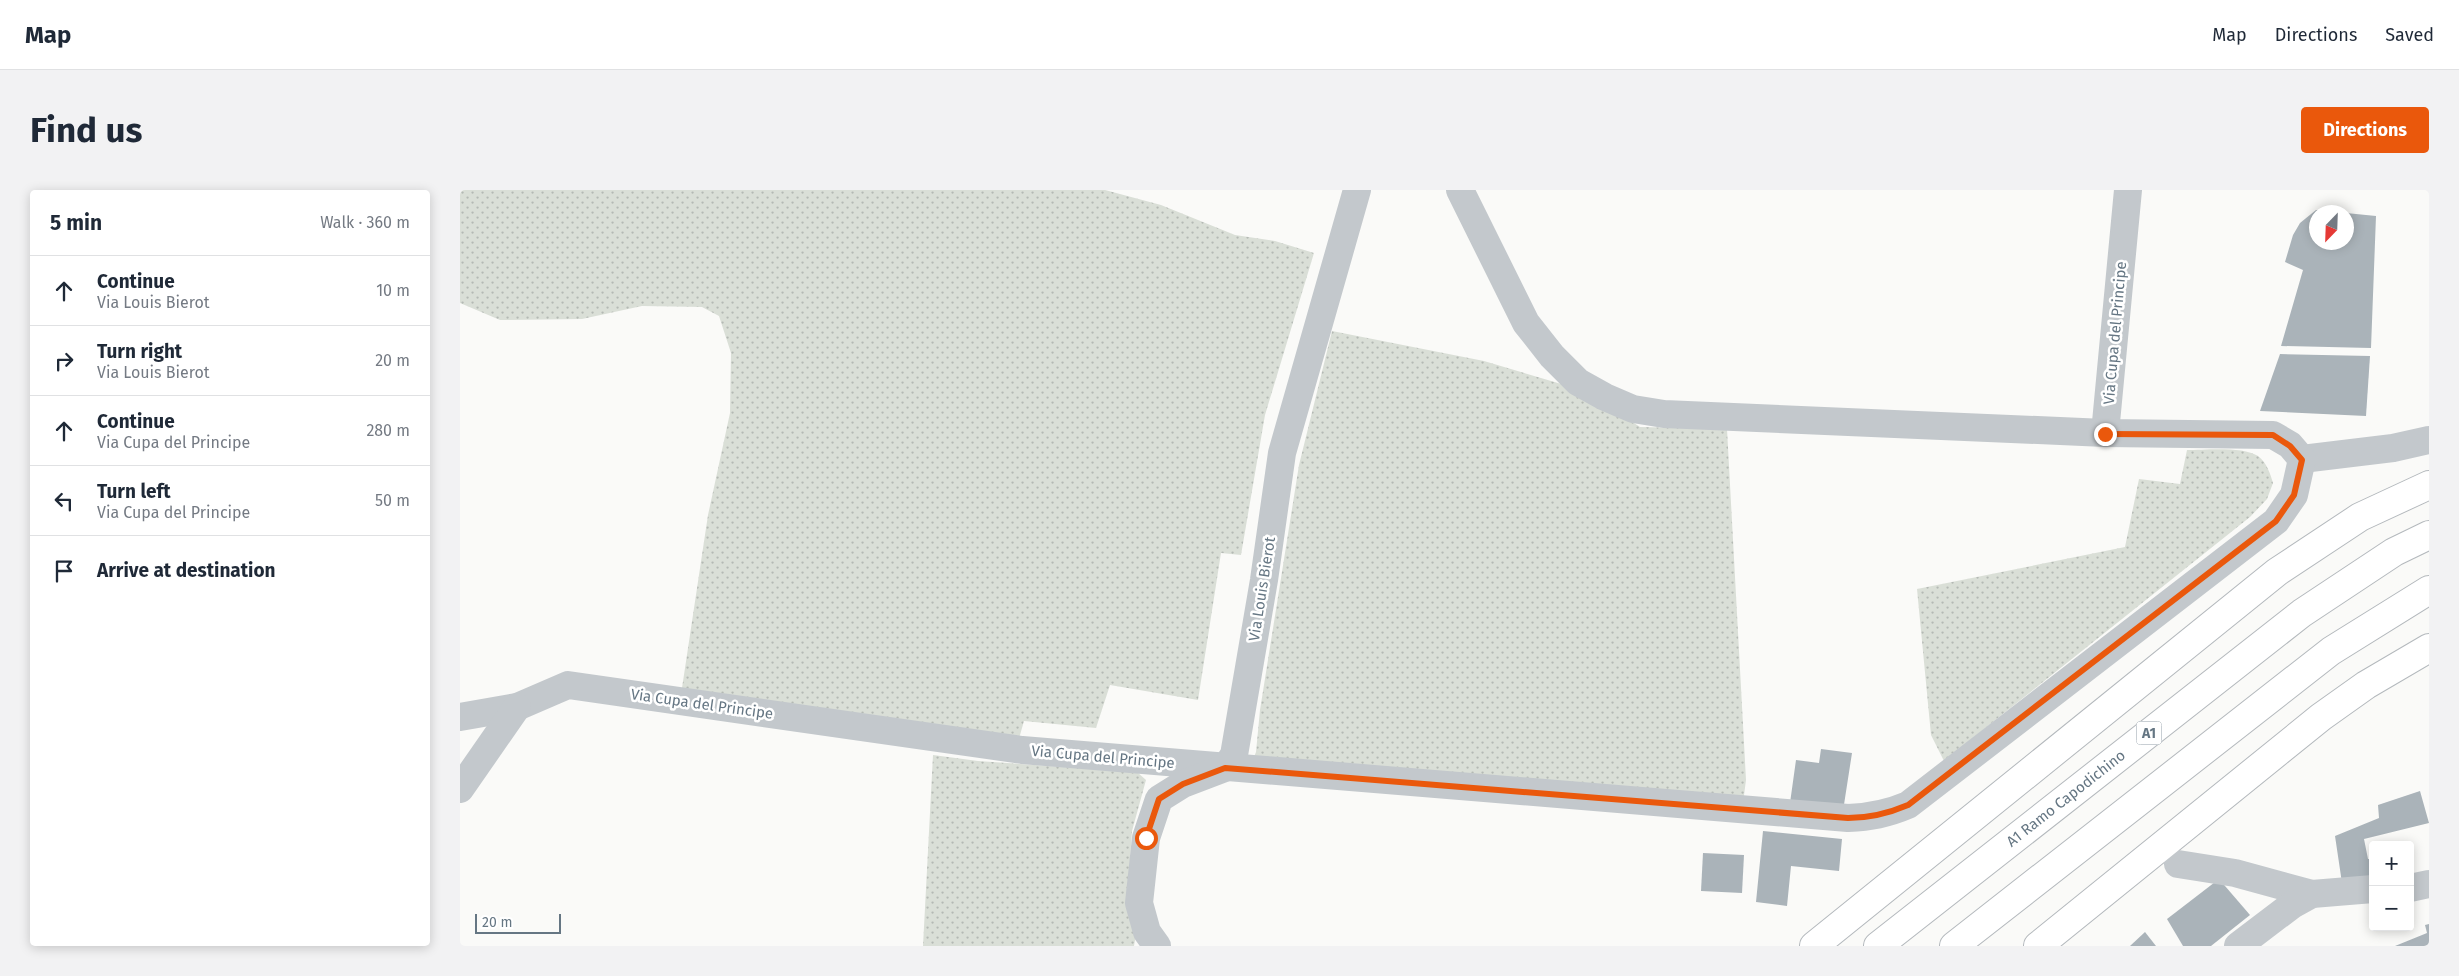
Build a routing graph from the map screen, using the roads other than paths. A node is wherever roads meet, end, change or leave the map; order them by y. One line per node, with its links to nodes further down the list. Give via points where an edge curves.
1 (1357, 190): 13 (street, Via Louis Bierot, via 1282,453 1234,755)
2 (1460, 190): 4 (street, via 1526,323 1552,356 1578,382 1633,409 1664,414)
3 (2128, 190): 4 (street, Via Cupa del Principe)
4 (2105, 434): 6 (street, via 2273,435 2290,446)
5 (2429, 440): 6 (street)
6 (2302, 460): 13 (street, Via Cupa del Principe, via 2294,495 2276,521 1908,805 1872,818)
7 (2429, 485): 21 (highway, via 2360,517 2277,572)
8 (2429, 535): 22 (highway, A1 Ramo Capodichino / A1, via 2394,552 2302,613)
9 (2429, 590): 23 (highway, via 2331,651)
10 (2429, 648): 24 (highway, via 2366,685 2321,717)
11 (517, 706): 12 (street, Via Cupa del Principe); 13 (street, Via Cupa del Principe, via 568,685 1022,750); 14 (street)
12 (460, 718)
13 (1225, 768): 20 (street, via 1183,784 1159,799 1146,838 1139,903 1146,932)
14 (460, 789)
15 (2178, 864): 19 (street, via 2235,873)
16 (2429, 884): 17 (street)
17 (2414, 887)
18 (2369, 889): 19 (street)
19 (2312, 894): 25 (street)
20 (1157, 946)
21 (1814, 946)
22 (1878, 946)
23 (1954, 946)
24 (2038, 946)
25 (2238, 946)

